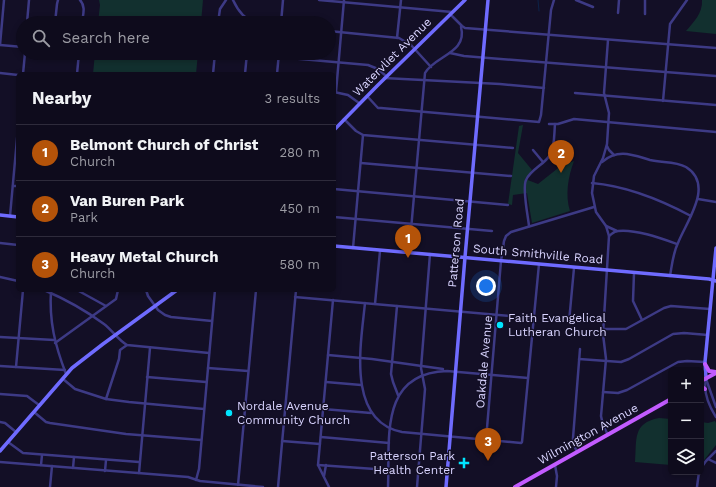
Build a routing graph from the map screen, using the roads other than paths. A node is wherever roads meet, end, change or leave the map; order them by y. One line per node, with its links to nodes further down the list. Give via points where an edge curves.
1 (4, 0): 37 (street)
2 (29, 0): 23 (street)
3 (58, 0): 24 (street)
4 (80, 0): 25 (street, via 84,6)
5 (226, 0): 26 (street)
6 (233, 0): 27 (street)
7 (283, 0): 28 (street)
8 (319, 0): 17 (street)
9 (401, 0): 19 (street)
10 (465, 0): 20 (main road, Watervliet Avenue)
11 (488, 0): 30 (main road, Patterson Road)
12 (554, 0): 33 (street)
13 (576, 0): 18 (street)
14 (619, 0): 21 (street)
15 (644, 0): 22 (street)
16 (687, 0): 36 (street, via 671,22)
17 (344, 1): 19 (street); 32 (street)
18 (593, 7)
19 (400, 8): 20 (street); 34 (street)
20 (451, 13): 29 (street); 40 (main road, Watervliet Avenue)
21 (618, 13)
22 (645, 14)
23 (28, 16)
24 (56, 16)
25 (83, 16)
26 (219, 16)
27 (243, 16)
28 (282, 16)
29 (461, 26): 30 (street); 41 (street, via 461,41)
30 (486, 30): 33 (street); 42 (main road, Patterson Road)
31 (336, 32): 32 (street)
32 (342, 32): 34 (street); 49 (street)
33 (548, 35): 35 (street); 50 (street)
34 (397, 38): 40 (street)
35 (608, 40): 36 (street); 52 (street)
36 (668, 44): 39 (street); 58 (street)
37 (0, 45): 38 (street)
38 (16, 46)
39 (716, 48)
40 (414, 49): 51 (street); 62 (main road, Watervliet Avenue)
41 (450, 54): 42 (street); 51 (street)
42 (483, 57): 50 (street); 64 (main road, Patterson Road)
43 (24, 60): 53 (street)
44 (79, 60): 54 (street)
45 (214, 60): 55 (street)
46 (246, 60): 56 (street)
47 (278, 60): 57 (street)
48 (315, 60): 49 (street)
49 (339, 62): 62 (street, via 372,66); 65 (street)
50 (546, 63): 52 (street); 66 (street)
51 (431, 67): 63 (street, via 426,71)
52 (606, 68): 58 (street); 69 (street)
53 (23, 72)
54 (78, 72)
55 (213, 72)
56 (245, 72)
57 (277, 72)
58 (665, 72): 61 (street); 71 (street)
59 (0, 73): 60 (street)
60 (16, 75)
61 (716, 76)
62 (385, 77): 63 (street); 70 (main road, Watervliet Avenue)
63 (425, 81): 64 (street); 74 (street)
64 (481, 83): 66 (street); 75 (main road, Patterson Road)
65 (336, 84)
66 (544, 88): 75 (street, via 540,121)
67 (336, 92): 72 (street, via 348,95)
68 (576, 93): 69 (street)
69 (604, 95): 71 (street); 77 (street, via 610,114)
70 (366, 96): 72 (main road, Watervliet Avenue); 74 (street, via 378,108)
71 (663, 101): 73 (street)
72 (359, 104): 76 (main road, Watervliet Avenue)
73 (716, 105)
74 (422, 112): 75 (street); 83 (street)
75 (478, 117): 84 (main road, Patterson Road)
76 (344, 119): 80 (main road, Watervliet Avenue); 82 (street)
77 (609, 122): 79 (street, via 574,119); 81 (street); 85 (street)
78 (549, 124): 79 (street)
79 (555, 124): 86 (street)
80 (336, 128)
81 (716, 132)
82 (363, 135): 83 (street); 92 (street)
83 (419, 140): 84 (street); 95 (street)
84 (475, 145): 87 (street); 96 (main road, Patterson Road)
85 (607, 145): 90 (street); 93 (street)
86 (553, 146): 88 (street); 91 (street, via 550,155)
87 (513, 148)
88 (566, 148)
89 (533, 150): 91 (street)
90 (614, 155): 93 (street); 103 (street, via 630,153 685,166 697,180)
91 (543, 162): 115 (street, via 525,182)
92 (361, 163): 95 (street); 101 (street)
93 (600, 164): 98 (street)
94 (16, 165): 99 (street)
95 (417, 168): 96 (street); 102 (street)
96 (473, 173): 97 (street); 104 (main road, Patterson Road)
97 (511, 176)
98 (592, 183): 107 (street); 110 (street, via 611,185 637,193)
99 (13, 186): 109 (street)
100 (336, 189): 101 (street)
101 (358, 191): 102 (street); 113 (street)
102 (414, 196): 104 (street); 114 (street)
103 (698, 199): 105 (street); 110 (street)
104 (470, 201): 106 (street); 117 (main road, Patterson Road)
105 (716, 202)
106 (508, 205)
107 (594, 207): 115 (street, Oakdale Avenue); 116 (street)
108 (0, 215): 109 (main road)
109 (10, 216): 111 (main road)
110 (691, 216): 122 (street)
111 (16, 217)
112 (336, 217): 113 (street)
113 (356, 219): 114 (street); 125 (street)
114 (411, 224): 117 (street); 128 (street)
115 (529, 226): 131 (street, Oakdale Avenue, via 513,230 506,236)
116 (606, 226): 119 (street); 120 (street)
117 (467, 229): 118 (street); 130 (main road, Patterson Road)
118 (492, 231)
119 (618, 231): 120 (street); 122 (street)
120 (609, 236): 134 (street)
121 (0, 243): 123 (street)
122 (677, 244): 137 (street)
123 (16, 245)
124 (336, 246): 125 (main road, South Smithville Road)
125 (353, 248): 127 (main road, South Smithville Road)
126 (716, 248): 139 (main road)
127 (380, 250): 128 (main road, South Smithville Road); 153 (street)
128 (409, 253): 129 (main road, South Smithville Road)
129 (430, 254): 130 (main road, South Smithville Road); 157 (street)
130 (465, 257): 131 (main road, South Smithville Road); 159 (main road, Patterson Road)
131 (502, 261): 132 (main road, South Smithville Road); 160 (street, Oakdale Avenue)
132 (539, 264): 133 (main road, South Smithville Road); 162 (street)
133 (574, 268): 134 (main road, South Smithville Road); 165 (street)
134 (607, 271): 135 (main road, South Smithville Road); 166 (street)
135 (634, 273): 137 (main road, South Smithville Road); 163 (street, via 633,301)
136 (0, 277): 138 (street)
137 (670, 277): 139 (main road, South Smithville Road)
138 (16, 281)
139 (714, 281): 158 (main road)
140 (22, 292): 170 (street)
141 (51, 292): 171 (street, via 50,316)
142 (53, 292): 161 (street)
143 (81, 292): 154 (street)
144 (118, 292): 154 (street, via 117,297)
145 (147, 292): 155 (street)
146 (174, 292): 155 (main road)
147 (256, 292): 186 (street)
148 (296, 292): 150 (street)
149 (214, 294): 164 (street)
150 (295, 296): 151 (street); 224 (street)
151 (333, 300): 152 (street); 176 (street)
152 (366, 303): 153 (street); 177 (street)
153 (375, 304): 156 (street)
154 (106, 306): 161 (street)
155 (155, 306): 164 (street, via 162,314 171,317); 167 (main road)
156 (397, 306): 157 (street); 179 (street)
157 (425, 308): 159 (street); 183 (street)
158 (710, 309): 163 (street, via 671,306); 168 (main road)
159 (460, 312): 160 (street); 187 (main road, Patterson Road)
160 (497, 315): 162 (street); 190 (street, Oakdale Avenue)
161 (93, 316): 167 (street); 171 (street)
162 (534, 318): 194 (street)
163 (642, 320): 166 (street, via 626,329)
164 (212, 321): 175 (street)
165 (569, 322)
166 (603, 329): 180 (street)
167 (116, 334): 172 (street); 188 (main road)
168 (708, 335): 180 (street, via 673,334 627,360); 181 (main road)
169 (0, 337): 170 (street)
170 (18, 338): 171 (street); 184 (street)
171 (54, 342): 188 (street)
172 (127, 345): 173 (street); 204 (street, via 120,350)
173 (150, 348): 175 (street); 192 (street)
174 (580, 349): 178 (street)
175 (209, 353): 185 (street)
176 (328, 355): 177 (street); 197 (street)
177 (360, 358): 179 (street); 198 (street)
178 (579, 359): 180 (street); 230 (street, via 573,438)
179 (392, 362): 183 (street); 203 (street, via 392,378)
180 (606, 362): 201 (street)
181 (705, 363): 189 (main road, via 709,371); 195 (main road); 201 (street, via 687,360 678,362 627,390 618,393)
182 (0, 366): 184 (street)
183 (421, 366): 187 (street); 191 (street)
184 (16, 367): 188 (street)
185 (208, 368): 186 (street); 196 (street)
186 (248, 371): 251 (street)
187 (454, 371): 190 (street); 191 (street, via 436,371); 221 (main road, Patterson Road)
188 (66, 372): 193 (main road)
189 (716, 372): 195 (main road)
190 (492, 374): 194 (street); 223 (street, Oakdale Avenue)
191 (422, 375): 203 (street, via 407,384); 217 (street, via 425,389)
192 (147, 377): 196 (street); 206 (street)
193 (62, 378): 204 (street, via 76,389); 207 (main road)
194 (528, 378): 223 (street, via 522,442)
195 (706, 379): 199 (street); 208 (street)
196 (206, 382): 209 (street)
197 (326, 382): 198 (street); 210 (street)
198 (361, 385): 212 (street)
199 (704, 385)
200 (704, 390): 213 (street)
201 (604, 392): 219 (street, via 601,419)
202 (0, 394): 207 (street, via 27,396)
203 (398, 395): 215 (street, via 392,410)
204 (106, 399): 206 (street)
205 (668, 401): 219 (main road, Wilmington Avenue)
206 (145, 404): 209 (street); 218 (street)
207 (39, 405): 211 (main road)
208 (716, 408)
209 (204, 409): 222 (street)
210 (323, 409): 212 (street); 220 (street)
211 (34, 412): 216 (main road); 218 (street, via 47,423)
212 (371, 413): 215 (street)
213 (716, 417)
214 (0, 422): 216 (street)
215 (390, 428): 217 (street); 226 (street)
216 (16, 432): 225 (main road)
217 (421, 434): 221 (street); 257 (street)
218 (142, 435): 222 (street); 236 (street)
219 (608, 435): 230 (main road, Wilmington Avenue)
220 (321, 437): 226 (street); 227 (street)
221 (451, 437): 223 (street); 258 (main road, Patterson Road)
222 (201, 440): 250 (street)
223 (486, 440)
224 (282, 441): 227 (street); 254 (street)
225 (8, 442): 228 (main road); 231 (street, via 22,452)
226 (390, 443): 245 (street)
227 (320, 444): 240 (street)
228 (0, 451)
229 (715, 451): 233 (street)
230 (577, 452): 242 (main road, Wilmington Avenue)
231 (42, 454): 232 (street); 239 (street)
232 (74, 457): 234 (street); 244 (street)
233 (708, 458): 237 (street); 238 (street)
234 (106, 460): 236 (street); 246 (street)
235 (0, 462): 239 (street)
236 (139, 462): 247 (street)
237 (716, 463)
238 (704, 464)
239 (41, 465): 243 (street)
240 (318, 465): 241 (street); 249 (street)
241 (326, 465): 245 (street); 249 (street)
242 (555, 465): 259 (main road, Wilmington Avenue); 260 (street)
243 (52, 466): 244 (street); 252 (street)
244 (73, 468): 246 (street)
245 (389, 470): 256 (street)
246 (105, 471): 247 (street)
247 (139, 473): 250 (street, via 188,477)
248 (699, 475): 261 (street)
249 (324, 476): 255 (street)
250 (196, 480): 251 (street)
251 (237, 485): 253 (street)
252 (50, 487)
253 (263, 487)
254 (278, 487)
255 (329, 487)
256 (388, 487)
257 (417, 487)
258 (446, 487)
259 (516, 487)
260 (556, 487)
261 (697, 487)

